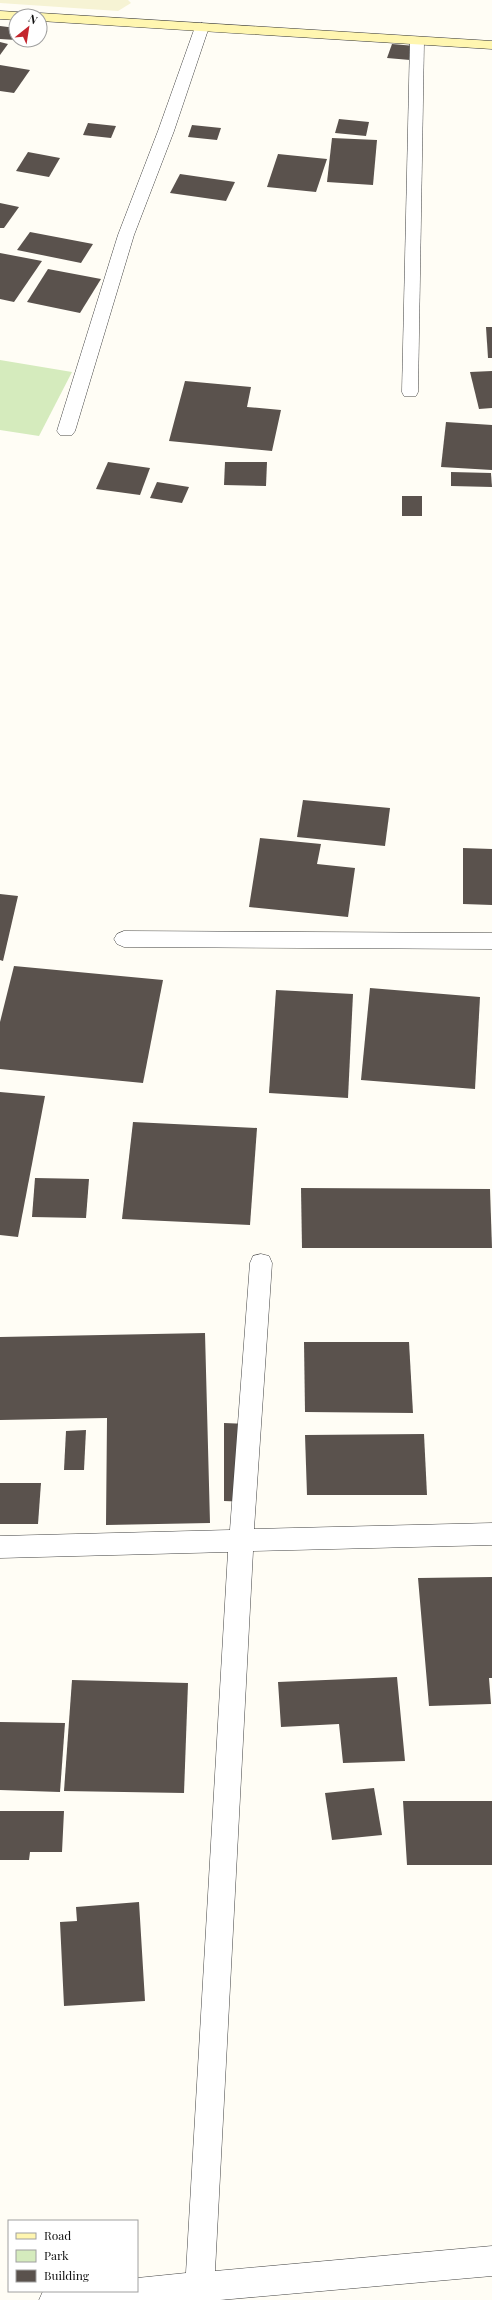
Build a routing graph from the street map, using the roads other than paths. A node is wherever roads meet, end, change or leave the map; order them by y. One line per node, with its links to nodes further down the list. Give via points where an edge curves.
1 (48, 17): 2 (street)
2 (202, 27): 3 (street); 6 (street, via 126,235)
3 (417, 41): 4 (street); 5 (street)
4 (492, 45)
5 (410, 392)
6 (66, 431)
7 (124, 939): 8 (street)
8 (492, 941)
9 (261, 1263): 11 (street)
10 (492, 1534): 11 (street)
11 (241, 1541): 12 (street); 14 (street)
12 (0, 1547)
13 (492, 2261): 14 (street)
14 (199, 2294): 15 (street)
15 (54, 2300)

